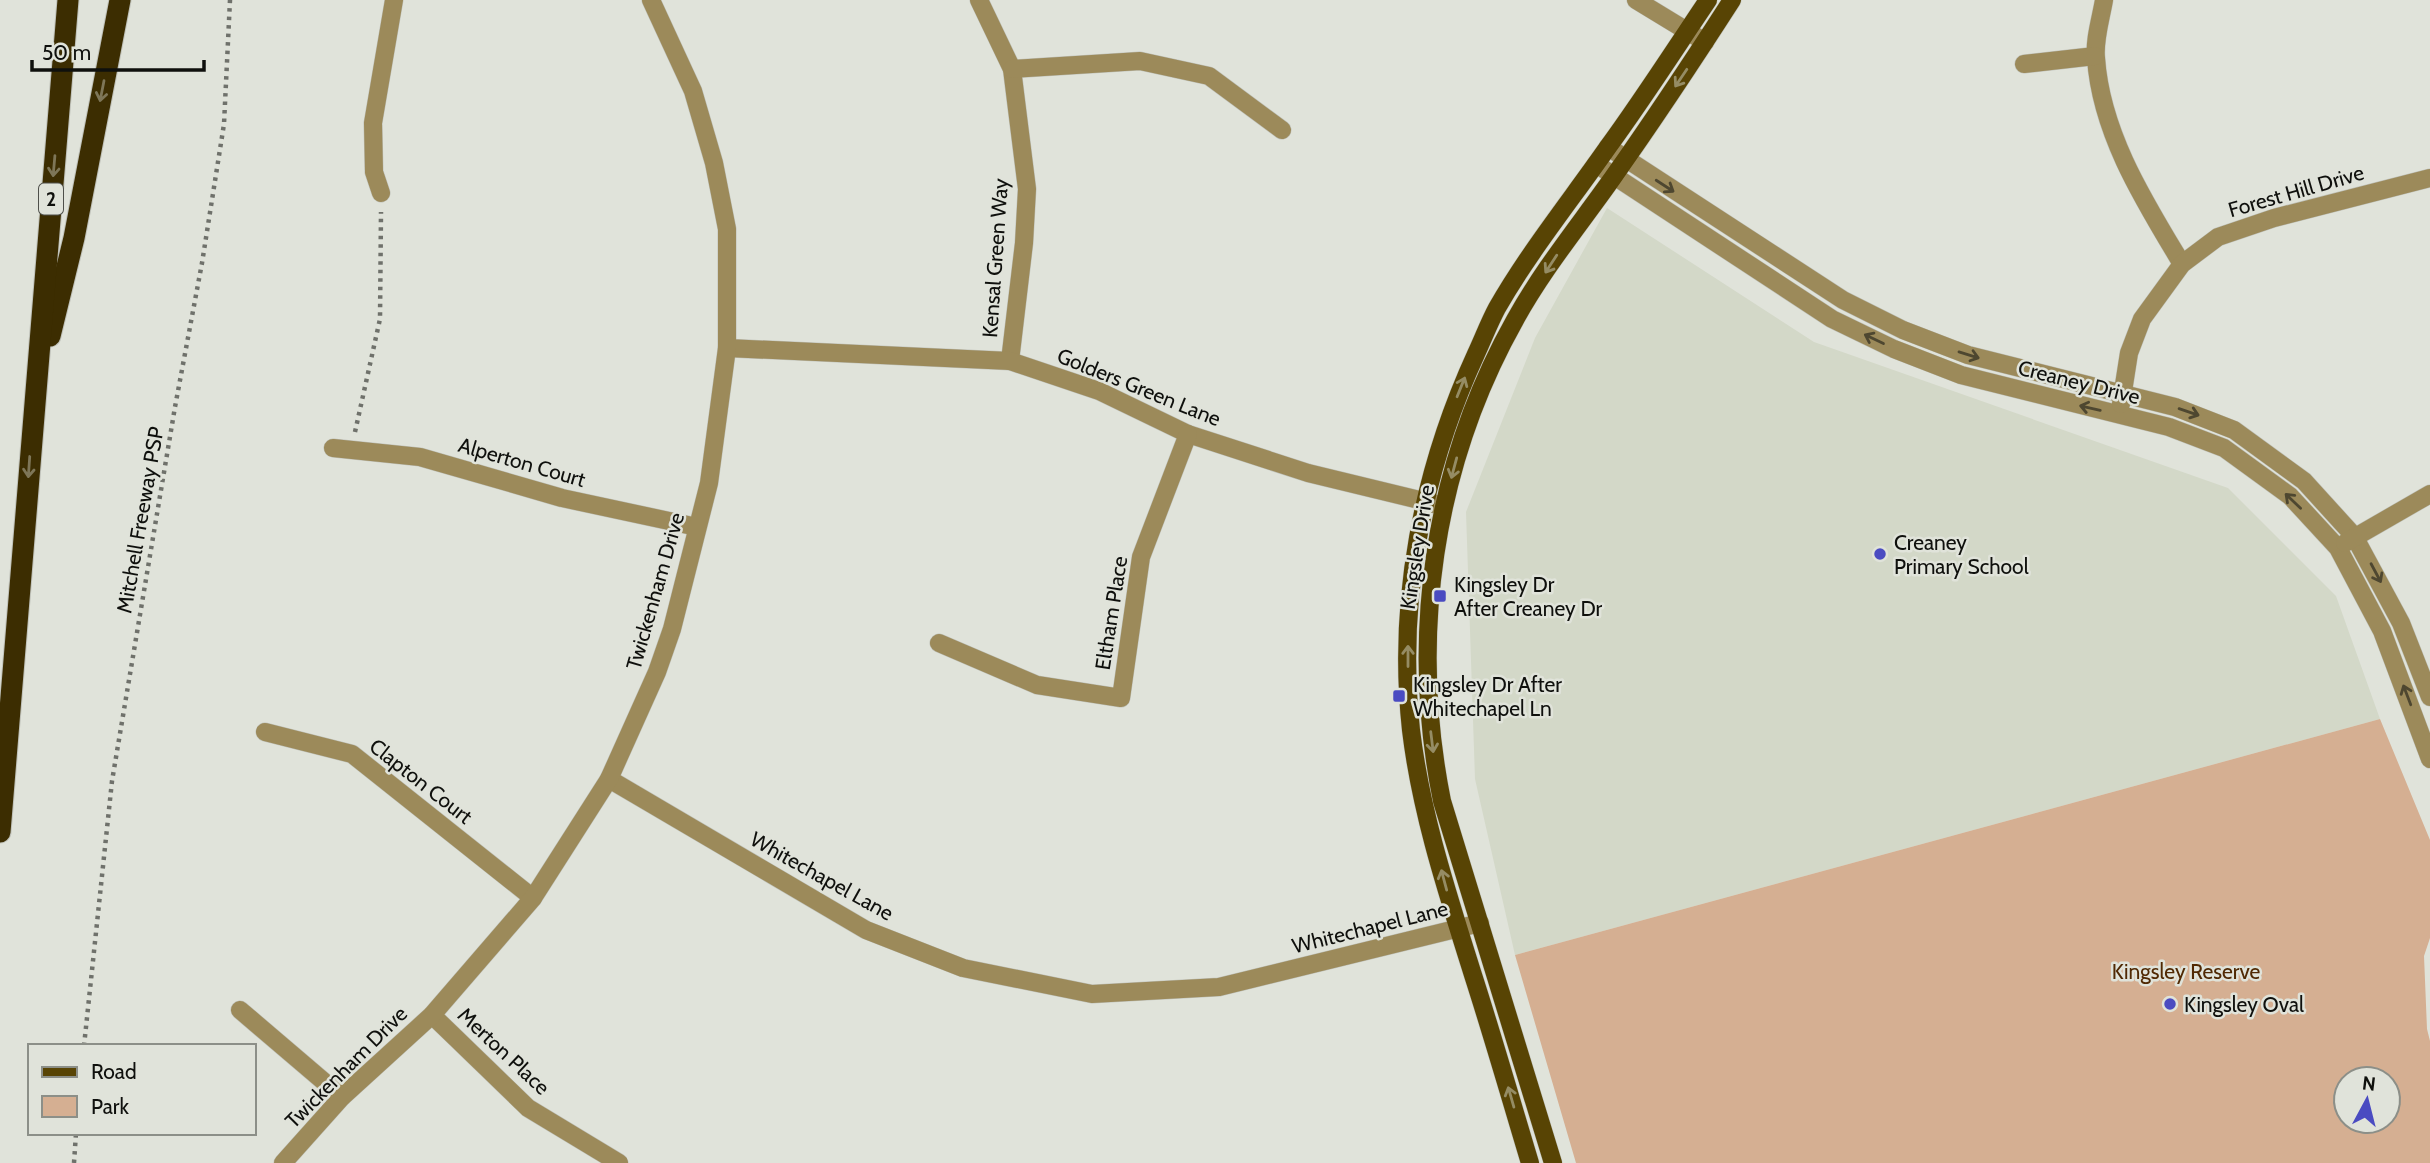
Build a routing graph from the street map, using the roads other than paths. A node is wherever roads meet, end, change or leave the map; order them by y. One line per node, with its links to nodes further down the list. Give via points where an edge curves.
1 (68, 0): 26 (highway, 2, one-way to 26)
2 (120, 0): 26 (highway, one-way to 26, via 74,238)
3 (394, 0): 21 (street, via 373,123 374,173)
4 (651, 0): 23 (street, Twickenham Drive, via 694,91 721,194 727,229)
5 (979, 0): 14 (street, Kensal Green Way)
6 (1636, 0): 10 (street)
7 (1708, 0): 10 (main road, Kingsley Drive)
8 (1732, 0): 11 (main road, Kingsley Drive)
9 (2104, 0): 12 (street)
10 (1687, 31): 11 (street); 16 (main road, Kingsley Drive)
11 (1705, 42): 17 (main road, Kingsley Drive, one-way to 17)
12 (2095, 56): 13 (street); 22 (street, via 2106,113 2134,181)
13 (2024, 64)
14 (1012, 69): 15 (street, via 1140,61 1209,76); 24 (street, Kensal Green Way, via 1027,189)
15 (1282, 130)
16 (1608, 147): 17 (street, Creaney Drive); 18 (main road, Kingsley Drive)
17 (1626, 159): 19 (main road, Kingsley Drive); 25 (street, Creaney Drive, one-way to 25, via 1843,300 1903,330 1968,355)
18 (1596, 164): 19 (street, Creaney Drive); 31 (main road, Kingsley Drive, one-way to 18, via 1463,383 1497,310)
19 (1614, 177): 27 (street, Creaney Drive, one-way to 19, via 1961,375 1894,349 1832,318); 32 (main road, Kingsley Drive, one-way to 32, via 1516,319 1482,385)
20 (2430, 177): 22 (street, Forest Hill Drive, via 2218,237)
21 (381, 193)
22 (2182, 264): 25 (street, Forest Hill Drive, via 2143,319 2129,353)
23 (727, 348): 24 (street, Golders Green Lane); 33 (street, Twickenham Drive, via 709,483)
24 (1010, 361): 28 (street, Golders Green Lane, via 1099,391)
25 (2123, 395): 27 (street, Forest Hill Drive); 34 (street, Creaney Drive, one-way to 34, via 2175,407 2234,430 2304,481)
26 (34, 399): 41 (highway, 2, one-way to 41)
27 (2118, 415): 35 (street, Creaney Drive, one-way to 27, via 2290,496 2224,448 2169,427)
28 (1188, 434): 31 (street, Golders Green Lane, via 1308,473); 36 (street, Eltham Place, via 1141,557 1121,698 1037,685)
29 (333, 448): 33 (street, Alperton Court, via 420,457 562,498)
30 (2430, 494): 34 (street)
31 (1425, 500): 32 (street, Golders Green Lane); 44 (main road, Kingsley Drive, one-way to 31, via 1424,806 1409,705 1408,620)
32 (1444, 506): 43 (main road, Kingsley Drive, one-way to 43, via 1427,618 1428,711 1442,801)
33 (697, 527): 40 (street, Twickenham Drive, via 657,672)
34 (2354, 536): 35 (street); 37 (street, Creaney Drive, one-way to 37, via 2401,623)
35 (2337, 548): 39 (street, Creaney Drive, one-way to 35, via 2382,631)
36 (939, 643)
37 (2430, 697)
38 (265, 732): 42 (street, Clapton Court, via 352,754)
39 (2430, 759)
40 (609, 779): 42 (street, Twickenham Drive); 44 (street, Whitechapel Lane, via 866,930 963,968 1092,995 1219,988)
41 (0, 832)
42 (533, 898): 46 (street, Twickenham Drive)
43 (1480, 923): 44 (street, Whitechapel Lane); 51 (main road, Kingsley Drive)
44 (1459, 929): 50 (main road, Kingsley Drive, one-way to 44)
45 (240, 1010): 47 (street)
46 (432, 1015): 47 (street, Twickenham Drive); 49 (street, Merton Place, via 528,1108)
47 (342, 1097): 48 (street, Twickenham Drive)
48 (283, 1163)
49 (619, 1163)
50 (1530, 1163)
51 (1553, 1163)

